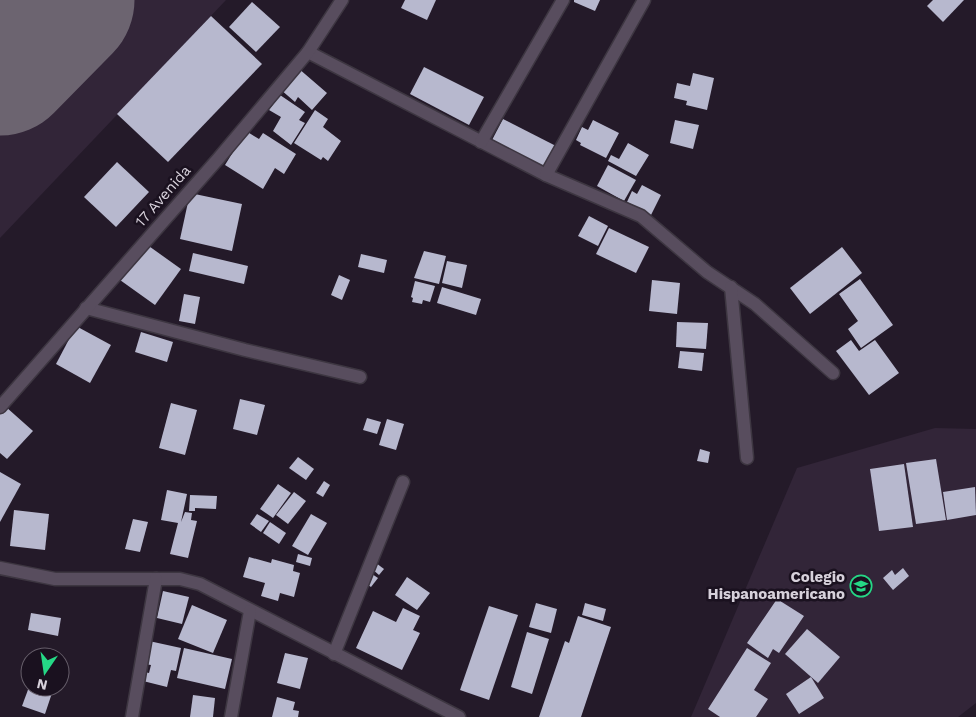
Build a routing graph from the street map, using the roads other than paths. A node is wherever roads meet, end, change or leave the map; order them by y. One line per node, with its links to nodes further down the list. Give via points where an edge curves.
1 (342, 0): 4 (street, 17 Avenida)
2 (563, 0): 5 (street)
3 (644, 0): 6 (street)
4 (308, 52): 5 (street); 8 (street, 17 Avenida)
5 (481, 142): 6 (street)
6 (546, 174): 7 (street, via 641,216)
7 (731, 287): 9 (street); 12 (street)
8 (86, 308): 10 (street); 11 (street, 17 Avenida)
9 (834, 373)
10 (360, 377)
11 (0, 407)
12 (747, 458)
13 (403, 482): 17 (street)
14 (0, 568): 15 (street, via 55,580)
15 (156, 579): 16 (street, via 180,579 200,584); 18 (street)
16 (250, 611): 17 (street); 19 (street)
17 (334, 654): 20 (street)
18 (132, 717)
19 (231, 717)
20 (459, 717)

